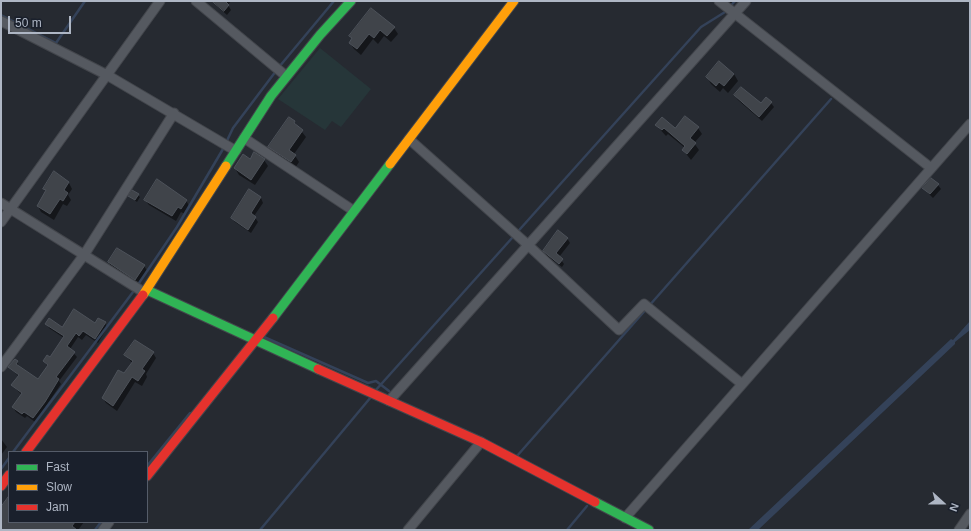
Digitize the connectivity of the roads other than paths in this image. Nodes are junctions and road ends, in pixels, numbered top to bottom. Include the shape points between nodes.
1 (160, 1) edge
2 (196, 1) edge
3 (351, 1) edge
4 (514, 1) edge
5 (746, 1) edge
6 (727, 8) edge
7 (1, 21) edge
8 (280, 71) junction
9 (107, 75) junction
10 (174, 113) junction
11 (970, 124) edge
12 (244, 138) junction
13 (409, 139) junction
14 (229, 146) junction
15 (931, 168) junction
16 (1, 203) edge
17 (10, 209) junction
18 (354, 211) junction
19 (1, 222) edge
20 (528, 245) junction
21 (84, 255) junction
22 (141, 289) junction
23 (255, 341) junction
24 (1, 367) edge
25 (742, 384) junction
26 (389, 401) junction
27 (481, 442) junction
28 (27, 451) edge
29 (148, 475) edge
30 (8, 476) edge
31 (1, 486) edge
32 (970, 514) edge
33 (625, 518) junction
34 (408, 530) edge
35 (649, 530) edge
36 (959, 530) edge

1 - 9 street
2 - 8 street
3 - 8 street
4 - 13 street
5 - 6 street
6 - 15 street
6 - 20 street
7 - 9 street
8 - 12 street
9 - 10 street
9 - 17 street
10 - 14 street
10 - 21 street
11 - 15 street
12 - 14 street
12 - 18 street
13 - 18 street
13 - 20 street
14 - 22 street
15 - 25 street
16 - 17 street
17 - 19 street
17 - 21 street
18 - 23 street
20 - 25 street via 619,330 644,304
20 - 26 street
21 - 22 street
21 - 24 street
22 - 23 street
22 - 28 street
23 - 26 street
23 - 29 street
25 - 33 street
26 - 27 street
27 - 33 street
27 - 34 street
30 - 31 street
32 - 36 street
33 - 35 street

